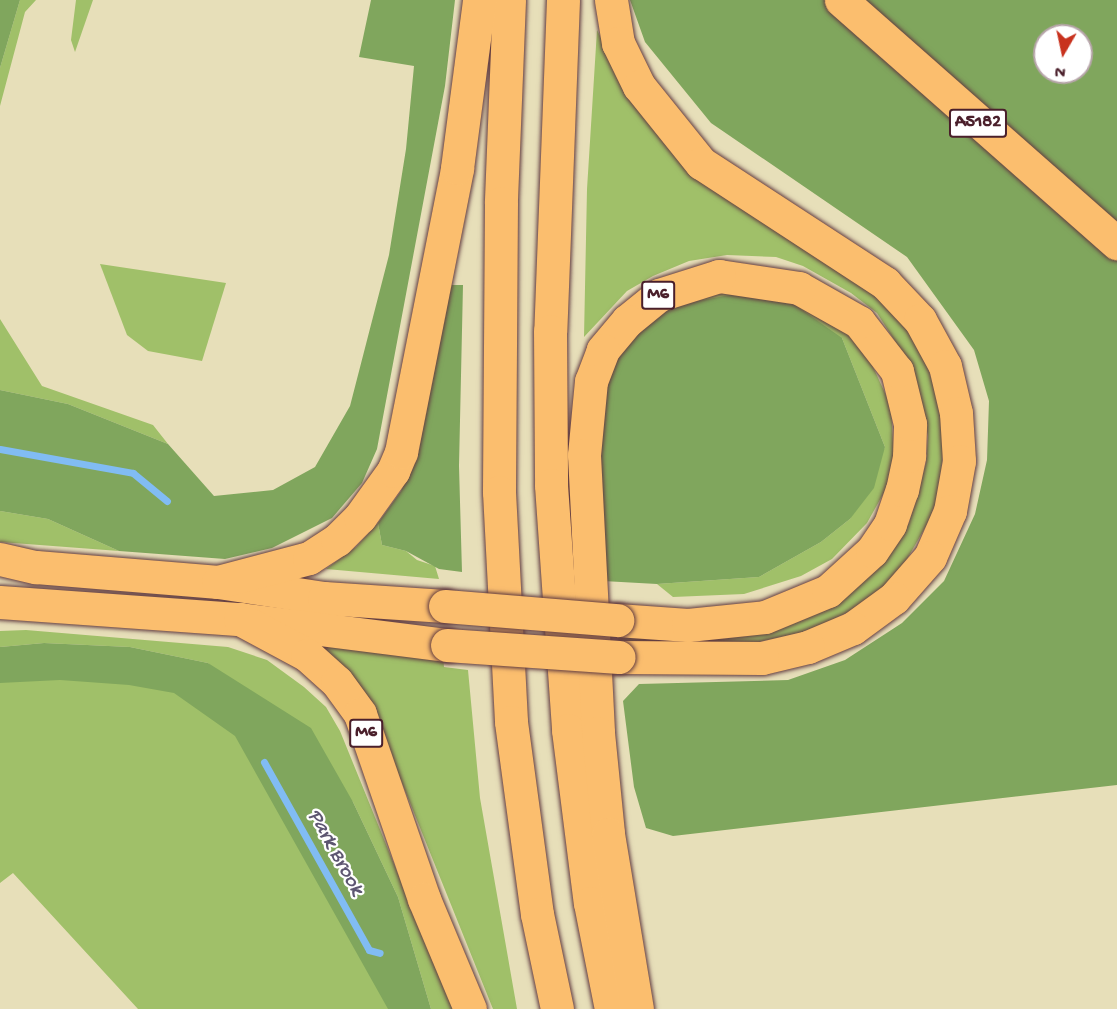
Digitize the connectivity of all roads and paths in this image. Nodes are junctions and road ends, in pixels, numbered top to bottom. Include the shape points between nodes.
1 (479, 0) edge
2 (509, 0) edge
3 (562, 0) edge
4 (611, 0) edge
5 (841, 0) edge
6 (1117, 243) edge
7 (0, 559) edge
8 (218, 582) junction
9 (0, 602) edge
10 (240, 619) junction
11 (470, 1009) edge
12 (557, 1009) edge
13 (611, 1009) edge
14 (637, 1009) edge

1 - 8 highway, M6 via 458,168 401,452 393,471 360,517 337,540 309,558
2 - 12 highway via 501,203 499,492 511,722 537,914
3 - 13 highway via 550,331 551,485 568,730 590,903
4 - 10 highway, M6, bridge via 618,43 639,86 701,163 885,283 920,320 945,366 956,413 960,461 950,512 930,557 894,598 853,628 808,647 762,658 619,657 447,645
5 - 6 highway, A5182
7 - 8 highway, M6 via 36,567
8 - 14 highway, M6, bridge via 324,598 445,606 617,620 688,624 765,617 828,591 872,551 890,524 902,490 910,424 897,371 859,322 799,288 719,276 687,284 651,301 603,350 591,381 584,455 598,734 608,834
9 - 10 highway, M6
10 - 11 highway, M6 via 307,655 337,681 360,714 424,899

